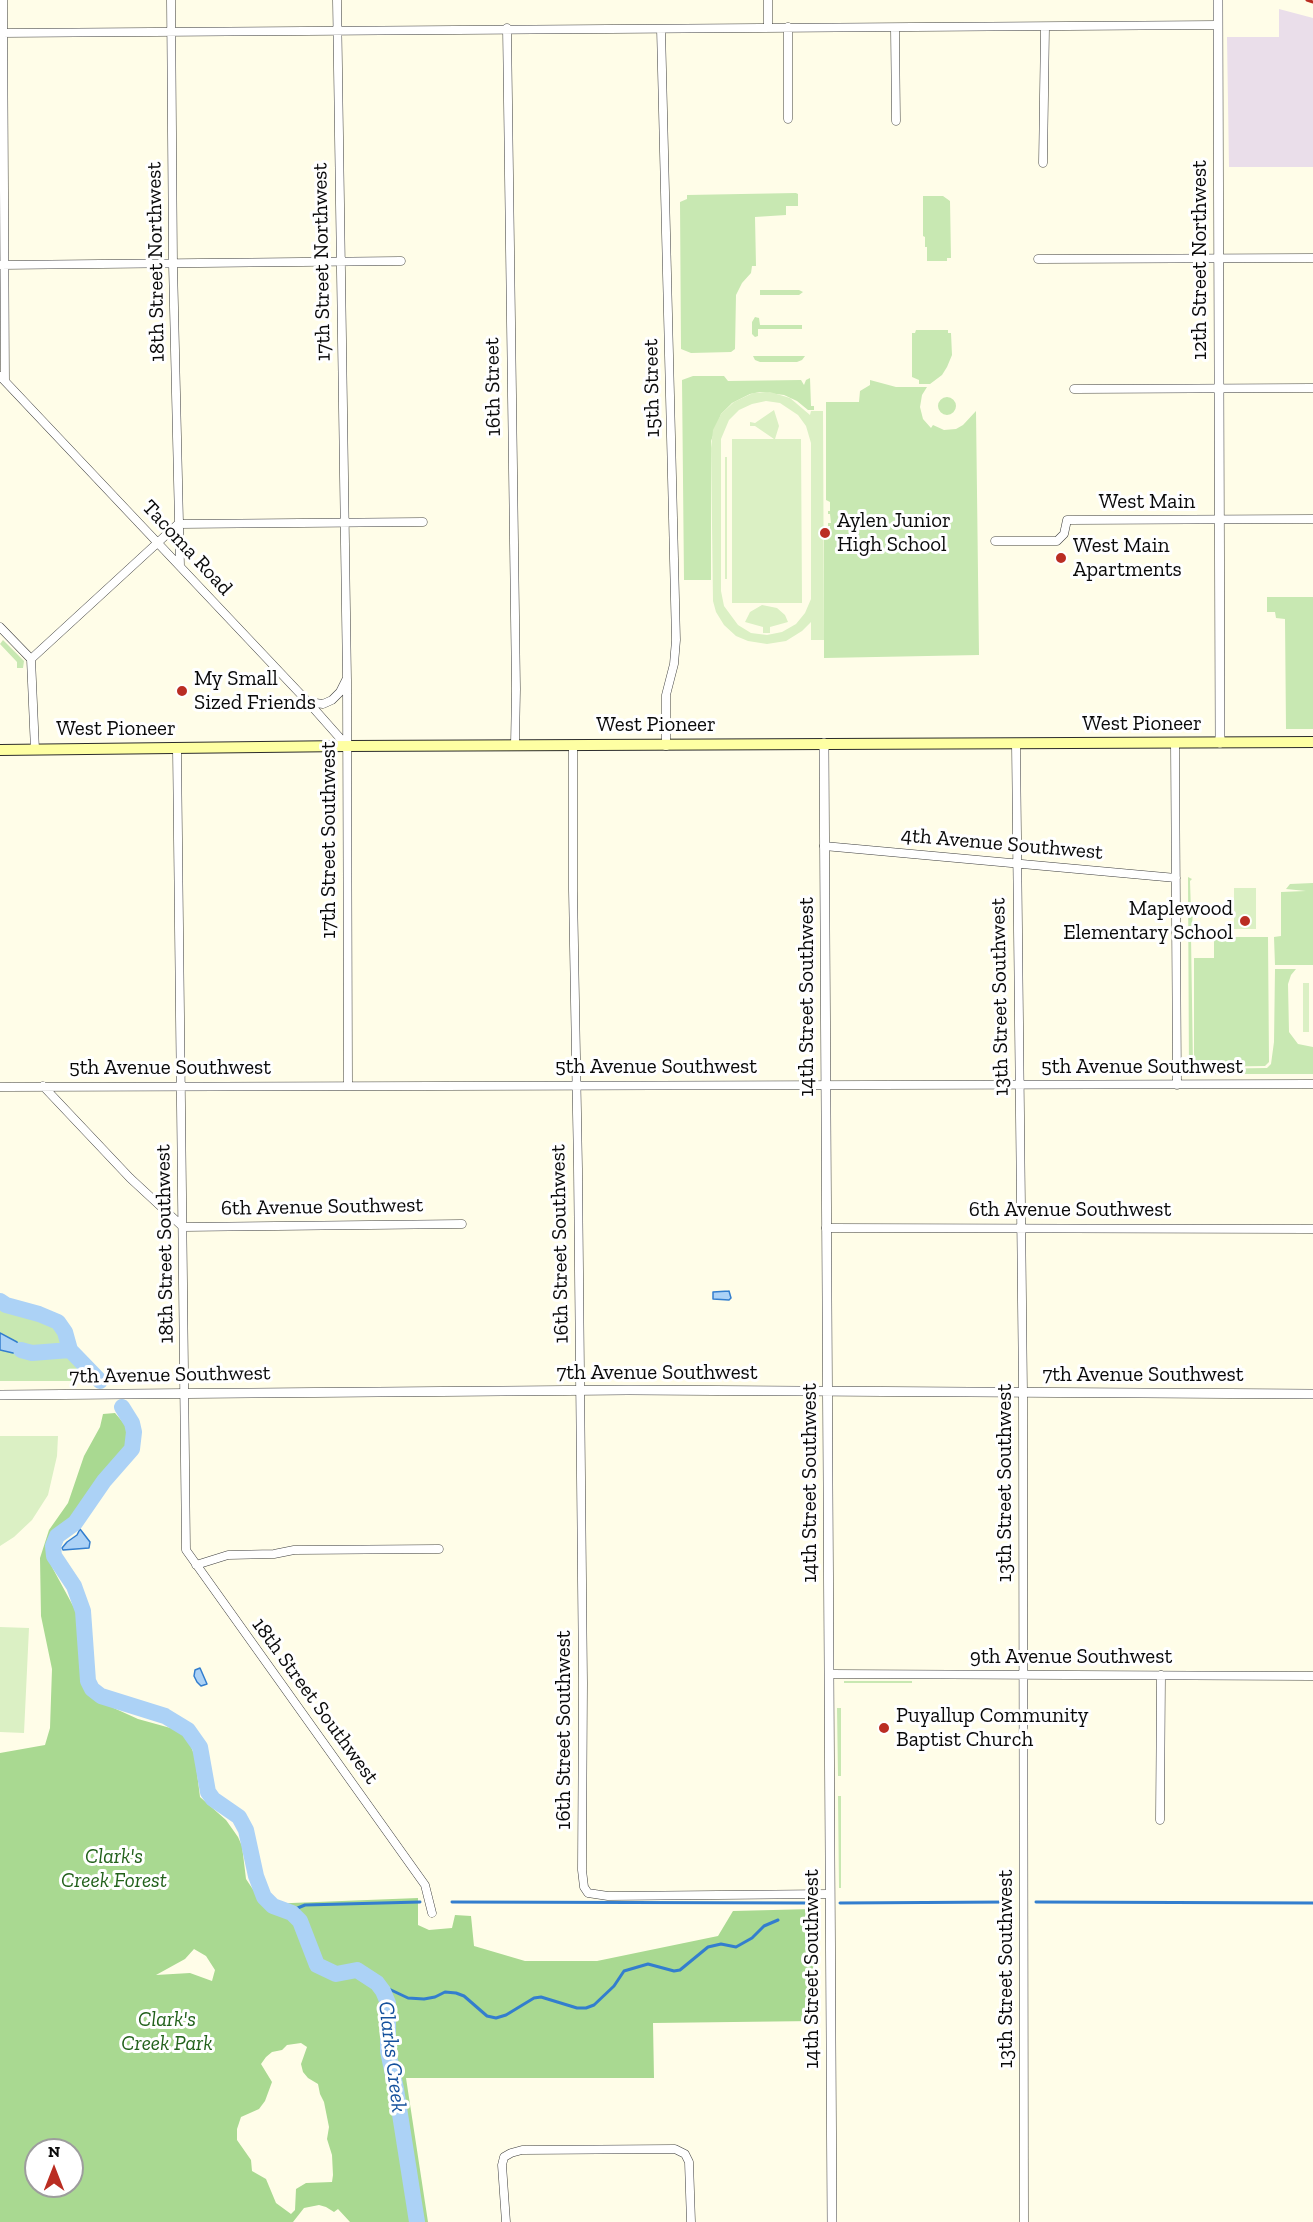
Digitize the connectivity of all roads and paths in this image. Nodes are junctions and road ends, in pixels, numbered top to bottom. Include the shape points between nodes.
1 (3, 0) edge
2 (171, 0) edge
3 (337, 0) edge
4 (768, 0) edge
5 (1218, 0) edge
6 (1218, 25) junction
7 (768, 27) junction
8 (788, 27) junction
9 (507, 28) junction
10 (661, 28) junction
11 (895, 28) junction
12 (1045, 28) junction
13 (338, 30) junction
14 (171, 31) junction
15 (2, 33) edge
16 (788, 119) dead end
17 (896, 122) dead end
18 (1043, 163) dead end
19 (1217, 258) junction
20 (1313, 258) edge
21 (1038, 259) dead end
22 (401, 261) dead end
23 (340, 262) junction
24 (173, 264) junction
25 (2, 265) edge
26 (3, 379) edge
27 (1313, 388) edge
28 (1074, 389) dead end
29 (1218, 390) junction
30 (1313, 519) edge
31 (1219, 520) junction
32 (423, 522) dead end
33 (344, 523) junction
34 (178, 524) junction
35 (995, 541) dead end
36 (157, 543) junction
37 (180, 566) junction
38 (0, 627) edge
39 (31, 659) junction
40 (347, 679) junction
41 (308, 702) junction
42 (1313, 742) edge
43 (824, 743) junction
44 (1175, 743) junction
45 (1220, 743) junction
46 (1016, 744) junction
47 (515, 745) junction
48 (573, 745) junction
49 (347, 746) junction
50 (666, 746) junction
51 (177, 748) junction
52 (0, 750) edge
53 (35, 750) junction
54 (824, 846) junction
55 (1017, 864) junction
56 (1176, 878) junction
57 (1313, 1084) edge
58 (576, 1085) junction
59 (826, 1085) junction
60 (1020, 1085) junction
61 (1177, 1085) junction
62 (43, 1086) junction
63 (181, 1086) junction
64 (348, 1086) junction
65 (0, 1087) edge
66 (462, 1224) dead end
67 (183, 1227) junction
68 (826, 1228) junction
69 (1020, 1228) junction
70 (1313, 1230) edge
71 (580, 1391) junction
72 (185, 1392) junction
73 (827, 1392) junction
74 (1023, 1393) junction
75 (1313, 1394) edge
76 (0, 1395) edge
77 (439, 1549) dead end
78 (196, 1565) junction
79 (829, 1674) junction
80 (1025, 1675) junction
81 (1161, 1675) junction
82 (1313, 1676) edge
83 (1160, 1820) dead end
84 (829, 1894) junction
85 (432, 1913) dead end
86 (506, 2222) edge
87 (691, 2222) edge
88 (832, 2222) edge
89 (1024, 2222) edge

1 - 15 street
2 - 14 street, 18th Street Northwest
3 - 13 street, 17th Street Northwest
4 - 7 street
5 - 6 street, 12th Street Northwest
6 - 12 street
6 - 19 street, 12th Street Northwest
7 - 8 street
7 - 10 street
8 - 11 street
8 - 16 street
9 - 10 street
9 - 13 street
9 - 47 street, 16th Street
10 - 50 street, 15th Street via 676,640 665,699
11 - 12 street
11 - 17 street
12 - 18 street
13 - 14 street
13 - 23 street, 17th Street Northwest
14 - 15 street
14 - 24 street, 18th Street Northwest
15 - 25 street
19 - 20 street
19 - 21 street
19 - 29 street, 12th Street Northwest
22 - 23 street
23 - 24 street
23 - 33 street, 17th Street Northwest
24 - 25 street
24 - 34 street, 18th Street Northwest
25 - 26 street
26 - 36 street, Tacoma Road
27 - 29 street
28 - 29 street
29 - 31 street, 12th Street Northwest
30 - 31 street, West Main
31 - 35 street, West Main via 1067,520 1064,534 1057,541
31 - 45 street, 12th Street Northwest
32 - 33 street
33 - 34 street
33 - 40 street, 17th Street Southwest
34 - 36 street
34 - 37 street, 18th Street Northwest
36 - 37 street, Tacoma Road
36 - 39 street
37 - 41 street, Tacoma Road
38 - 39 street
39 - 53 street
40 - 41 street via 332,700 322,704
40 - 49 street, 17th Street Southwest
41 - 49 street, Tacoma Road
42 - 45 main road, West Pioneer
43 - 46 main road, West Pioneer
43 - 50 main road, West Pioneer
43 - 54 street, 14th Street Southwest
44 - 45 main road, West Pioneer
44 - 46 main road, West Pioneer
44 - 56 street
46 - 55 street, 13th Street Southwest
47 - 48 main road, West Pioneer
47 - 49 main road, West Pioneer
48 - 50 main road, West Pioneer
48 - 58 street, 16th Street Southwest
49 - 51 main road, West Pioneer
49 - 64 street, 17th Street Southwest
51 - 53 main road, West Pioneer
51 - 63 street, 18th Street Southwest
52 - 53 main road, West Pioneer
54 - 55 street, 4th Avenue Southwest
54 - 59 street, 14th Street Southwest
55 - 56 street, 4th Avenue Southwest
55 - 60 street, 13th Street Southwest
56 - 61 street
57 - 61 street, 5th Avenue Southwest
58 - 59 street, 5th Avenue Southwest
58 - 64 street, 5th Avenue Southwest
58 - 71 street, 16th Street Southwest
59 - 60 street, 5th Avenue Southwest
59 - 68 street, 14th Street Southwest
60 - 61 street, 5th Avenue Southwest
60 - 69 street, 13th Street Southwest
62 - 63 street, 5th Avenue Southwest
62 - 65 street, 5th Avenue Southwest
62 - 67 street via 130,1178
63 - 64 street, 5th Avenue Southwest
63 - 67 street, 18th Street Southwest
66 - 67 street, 6th Avenue Southwest
67 - 72 street, 18th Street Southwest
68 - 69 street, 6th Avenue Southwest
68 - 73 street, 14th Street Southwest
69 - 70 street, 6th Avenue Southwest
69 - 74 street, 13th Street Southwest
71 - 72 street, 7th Avenue Southwest
71 - 73 street, 7th Avenue Southwest
71 - 84 street, 16th Street Southwest via 584,1887 588,1893 608,1896
72 - 76 street, 7th Avenue Southwest
72 - 78 street, 18th Street Southwest via 186,1550
73 - 74 street, 7th Avenue Southwest
73 - 79 street, 14th Street Southwest
74 - 75 street, 7th Avenue Southwest
74 - 80 street, 13th Street Southwest
77 - 78 street via 294,1550 228,1555
78 - 85 street, 18th Street Southwest via 425,1885
79 - 80 street, 9th Avenue Southwest
79 - 84 street, 14th Street Southwest
80 - 81 street, 9th Avenue Southwest
80 - 89 street, 13th Street Southwest
81 - 82 street, 9th Avenue Southwest
81 - 83 street
84 - 88 street, 14th Street Southwest
86 - 87 street via 502,2174 504,2157 511,2152 675,2149 683,2152 690,2168

